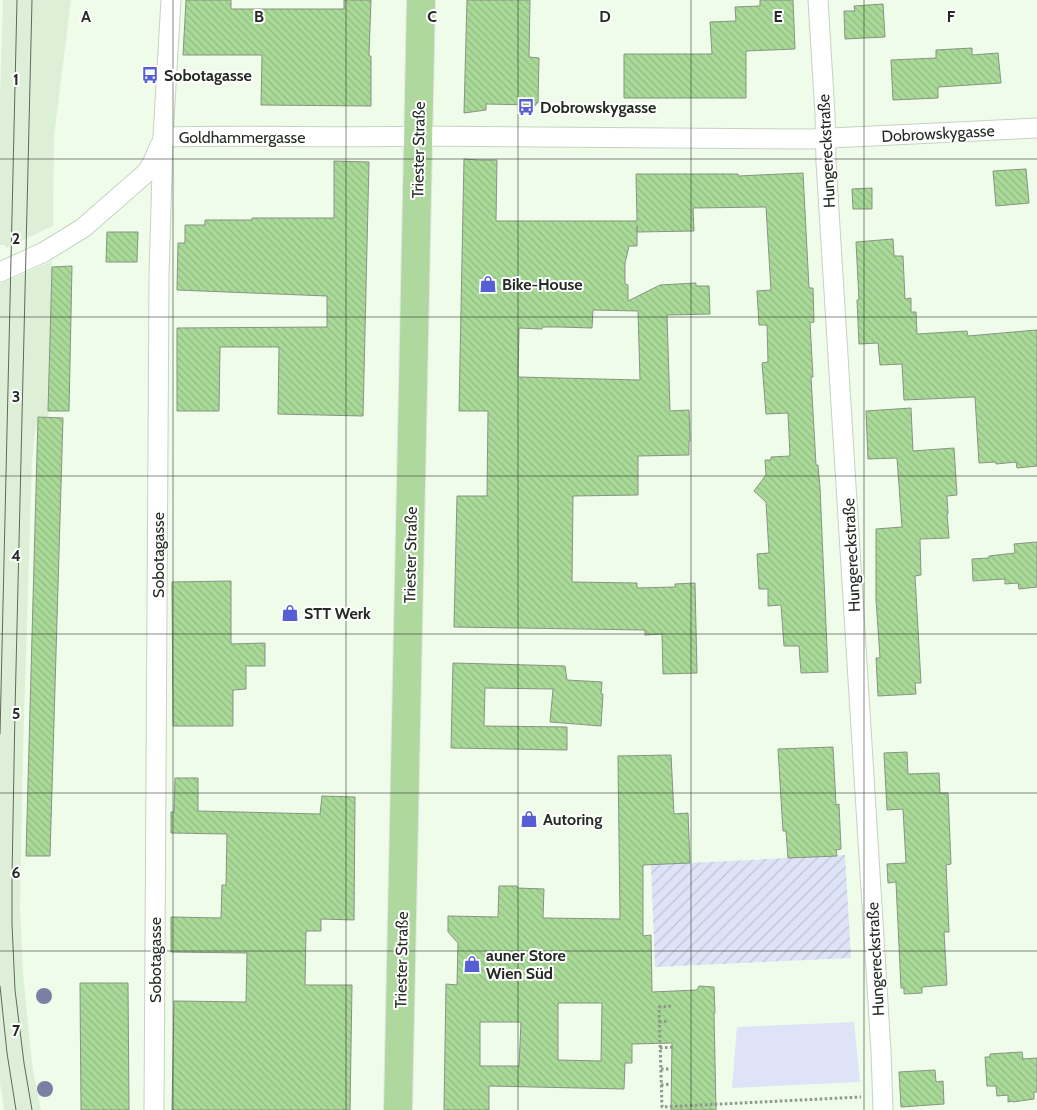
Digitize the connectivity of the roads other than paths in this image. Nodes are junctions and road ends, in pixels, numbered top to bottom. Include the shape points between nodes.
1 (171, 0) edge
2 (422, 0) edge
3 (818, 0) edge
4 (1037, 128) edge
5 (419, 136) junction
6 (163, 137) junction
7 (826, 138) junction
8 (0, 272) edge
9 (154, 1110) edge
10 (398, 1110) edge
11 (883, 1110) edge

1 - 6 street, Sobotagasse
2 - 5 main road, Triester Straße
3 - 7 street, Hungereckstraße
4 - 7 street, Dobrowskygasse
5 - 6 street, Goldhammergasse
5 - 7 street, Dobrowskygasse
5 - 10 main road, Triester Straße
6 - 8 street, Goldhammergasse via 146,173 97,216 44,252
6 - 9 street, Sobotagasse via 159,286
7 - 11 street, Hungereckstraße

